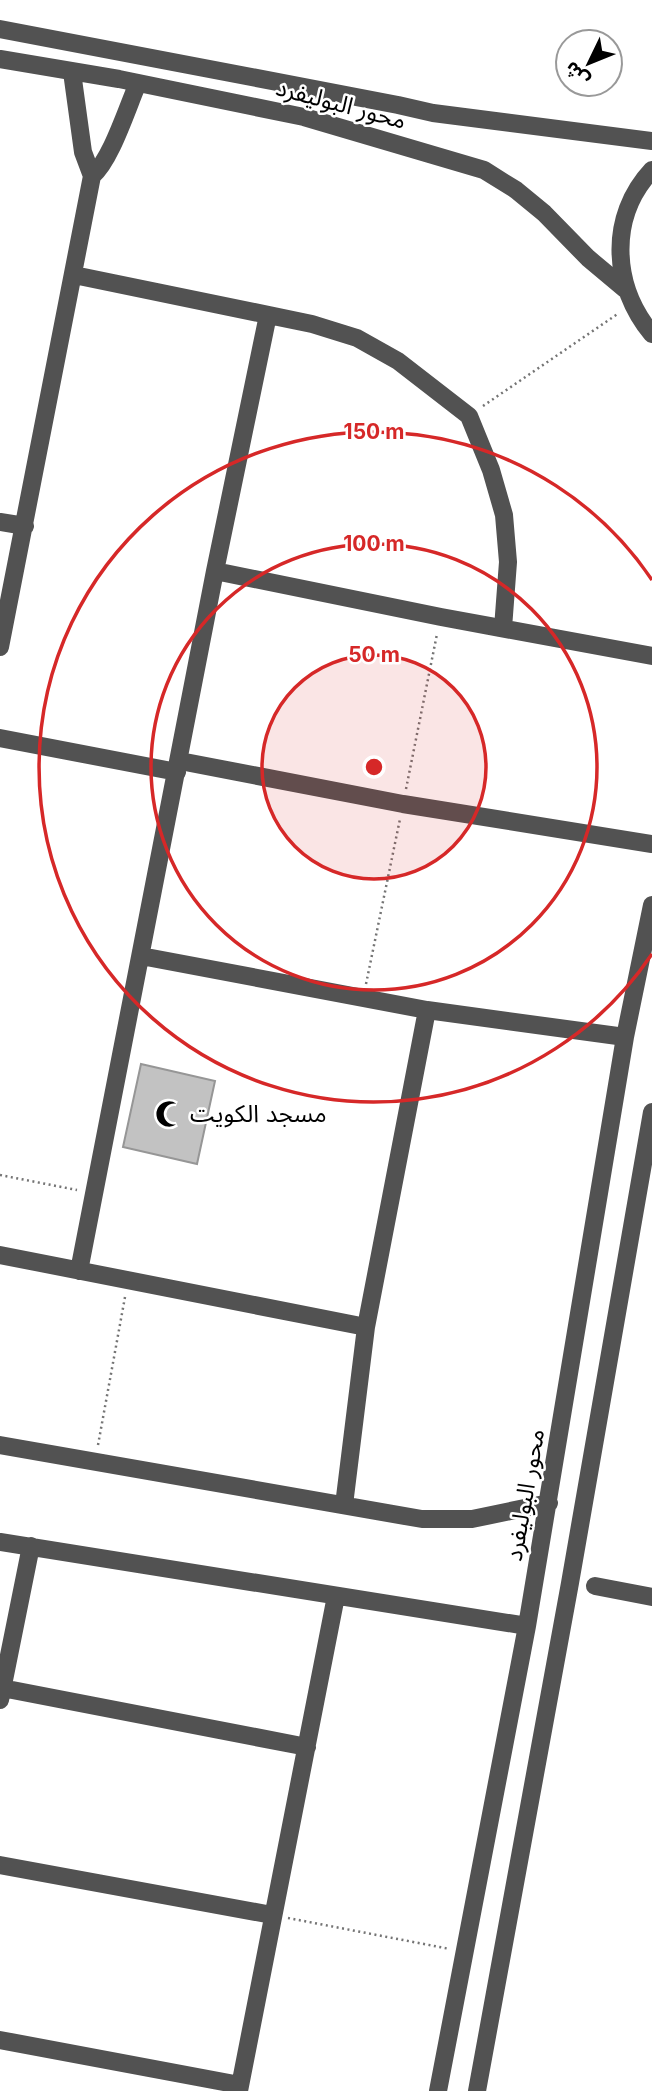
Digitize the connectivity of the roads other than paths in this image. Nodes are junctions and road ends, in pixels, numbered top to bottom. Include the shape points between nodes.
1 (0, 29) edge
2 (0, 59) edge
3 (72, 72) junction
4 (138, 83) junction
5 (652, 141) edge
6 (652, 170) edge
7 (92, 176) junction
8 (74, 275) junction
9 (629, 297) junction
10 (268, 315) junction
11 (652, 334) edge
12 (0, 522) edge
13 (25, 526) junction
14 (215, 571) junction
15 (503, 628) junction
16 (0, 647) edge
17 (652, 656) edge
18 (0, 738) edge
19 (178, 767) junction
20 (652, 844) edge
21 (652, 905) edge
22 (141, 956) junction
23 (427, 1010) junction
24 (625, 1037) junction
25 (652, 1112) edge
26 (0, 1255) edge
27 (79, 1270) junction
28 (366, 1327) junction
29 (0, 1445) edge
30 (549, 1503) junction
31 (344, 1505) junction
32 (0, 1542) edge
33 (31, 1546) junction
34 (596, 1587) dead end
35 (336, 1597) junction
36 (652, 1597) edge
37 (527, 1626) junction
38 (1, 1694) edge
39 (307, 1747) junction
40 (0, 1865) edge
41 (272, 1915) junction
42 (0, 2040) edge
43 (240, 2088) edge
44 (438, 2091) edge
45 (477, 2091) edge

1 - 5 street via 433,113
2 - 3 street, محور البوليفرد
3 - 4 street, محور البوليفرد
3 - 7 street via 83,152
4 - 7 street via 101,168
4 - 9 street, محور البوليفرد via 304,117 484,170 544,213
6 - 9 street via 636,191 623,222 620,256
7 - 8 street
8 - 10 street
8 - 13 street
9 - 11 street
10 - 14 street
10 - 15 street via 357,338 398,361 469,416 504,515 508,562
12 - 13 street
13 - 16 street
14 - 15 street
14 - 19 street
15 - 17 street
18 - 19 street
19 - 20 street
19 - 22 street
21 - 24 street, محور البوليفرد
22 - 23 street
22 - 27 street
23 - 24 street
23 - 28 street
24 - 30 street, محور البوليفرد
25 - 45 street
26 - 27 street
27 - 28 street
28 - 31 street
29 - 31 street
30 - 31 street via 447,1521
30 - 37 street, محور البوليفرد
32 - 33 street
33 - 35 street
33 - 38 street
34 - 36 street
35 - 37 street
35 - 39 street
37 - 44 street, محور البوليفرد
38 - 39 street
39 - 41 street
40 - 41 street
41 - 43 street
42 - 43 street

